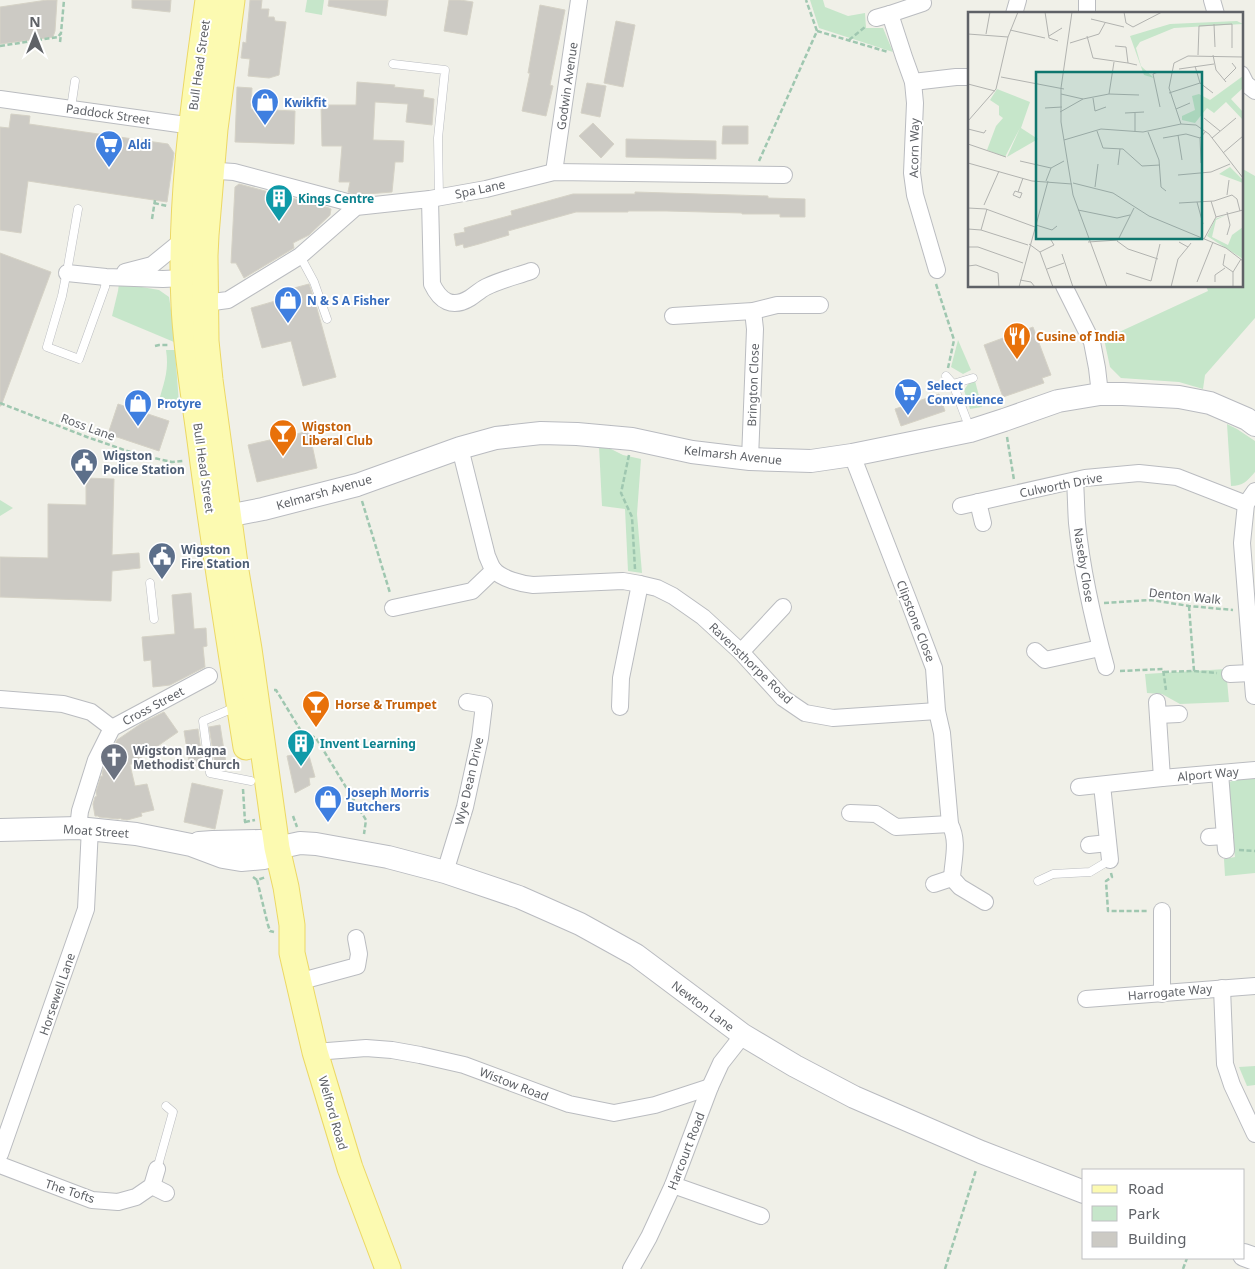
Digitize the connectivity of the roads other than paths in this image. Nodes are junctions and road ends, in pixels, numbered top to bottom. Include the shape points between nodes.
1 (208, 0) edge
2 (232, 0) edge
3 (579, 0) edge
4 (927, 1) edge
5 (394, 64) dead end
6 (968, 77) edge
7 (75, 81) dead end
8 (913, 82) junction
9 (0, 99) edge
10 (71, 108) junction
11 (191, 126) junction
12 (215, 129) junction
13 (200, 169) junction
14 (554, 172) junction
15 (784, 175) dead end
16 (435, 198) junction
17 (356, 207) junction
18 (78, 208) dead end
19 (184, 239) junction
20 (205, 256) junction
21 (300, 256) junction
22 (68, 269) junction
23 (937, 270) road end
24 (531, 272) dead end
25 (106, 277) junction
26 (184, 278) junction
27 (1065, 288) edge
28 (195, 304) junction
29 (820, 305) dead end
30 (753, 311) junction
31 (674, 316) dead end
32 (327, 320) dead end
33 (946, 376) road end
34 (974, 378) dead end
35 (953, 384) junction
36 (1100, 394) junction
37 (1255, 425) edge
38 (970, 431) junction
39 (460, 448) junction
40 (852, 456) junction
41 (750, 459) junction
42 (1075, 481) junction
43 (1251, 497) edge
44 (978, 502) junction
45 (961, 506) dead end
46 (219, 518) junction
47 (984, 523) dead end
48 (494, 570) junction
49 (150, 583) dead end
50 (640, 584) junction
51 (783, 607) dead end
52 (393, 608) road end
53 (154, 619) dead end
54 (1100, 648) junction
55 (1252, 649) edge
56 (742, 652) junction
57 (1040, 661) dead end
58 (1106, 667) road end
59 (1251, 673) junction
60 (1230, 674) road end
61 (209, 676) dead end
62 (1254, 696) edge
63 (0, 699) edge
64 (250, 700) junction
65 (467, 702) dead end
66 (620, 707) dead end
67 (937, 711) junction
68 (1179, 714) dead end
69 (112, 728) junction
70 (1255, 770) edge
71 (1220, 774) junction
72 (1162, 778) junction
73 (260, 785) junction
74 (1102, 785) junction
75 (1079, 787) dead end
76 (850, 813) dead end
77 (950, 824) junction
78 (84, 828) junction
79 (0, 830) edge
80 (1220, 841) dead end
81 (1108, 843) junction
82 (316, 844) joint
83 (1089, 846) dead end
84 (1110, 860) joint
85 (269, 865) junction
86 (444, 872) junction
87 (952, 878) junction
88 (1038, 881) dead end
89 (934, 884) dead end
90 (985, 902) dead end
91 (1162, 911) road end
92 (356, 938) dead end
93 (298, 982) junction
94 (1255, 986) edge
95 (1222, 988) junction
96 (1162, 994) junction
97 (1086, 999) dead end
98 (743, 1035) junction
99 (315, 1052) junction
100 (710, 1087) junction
101 (166, 1106) dead end
102 (1255, 1134) edge
103 (0, 1154) edge
104 (0, 1165) edge
105 (156, 1170) joint
106 (673, 1184) junction
107 (1082, 1191) edge
108 (761, 1216) dead end
109 (388, 1269) edge
110 (631, 1269) edge

1 - 11 main road, Bull Head Street
2 - 12 main road, Bull Head Street
3 - 14 street, Godwin Avenue
4 - 8 street, Acorn Way via 883,16
5 - 16 lane via 445,70
6 - 8 street
7 - 10 lane
8 - 23 street, Acorn Way via 916,103 912,173 915,195
9 - 10 street, Paddock Street
10 - 11 street, Paddock Street
11 - 12 street, Paddock Street
11 - 13 main road, Bull Head Street
12 - 13 main road, Bull Head Street
13 - 17 street via 234,172
13 - 19 main road, Bull Head Street
13 - 20 main road, Bull Head Street
14 - 15 street, Spa Lane
14 - 16 street, Spa Lane
16 - 17 street, Spa Lane
16 - 24 street via 432,284 444,301 462,302 487,286
17 - 21 street
18 - 22 lane
19 - 22 street via 152,265 126,272
19 - 26 main road, Bull Head Street
20 - 26 street via 194,272
20 - 28 main road, Bull Head Street
21 - 28 street via 228,300
21 - 32 lane via 314,282
22 - 25 street
22 - 25 lane via 46,347 79,359
25 - 26 street
26 - 28 main road, Bull Head Street
27 - 36 street via 1092,342
28 - 46 main road, Bull Head Street via 206,341
28 - 46 main road, Bull Head Street via 192,382 202,458
29 - 30 street via 777,305
30 - 31 street
30 - 41 street, Brington Close
33 - 35 lane
34 - 35 lane
35 - 38 lane
36 - 37 street, Kelmarsh Avenue via 1179,397 1210,403
36 - 38 street, Kelmarsh Avenue via 1058,401
38 - 40 street, Kelmarsh Avenue
39 - 41 street, Kelmarsh Avenue via 496,438 577,434 632,439 692,452
39 - 46 street, Kelmarsh Avenue via 357,485
39 - 48 street via 486,556
40 - 41 street, Kelmarsh Avenue via 811,461
40 - 67 street, Clipstone Close via 934,668
42 - 43 street, Culworth Drive via 1139,473 1177,477
42 - 44 street, Culworth Drive
42 - 54 street, Naseby Close via 1083,566
43 - 55 street via 1242,543
44 - 45 street, Culworth Drive
44 - 47 street
46 - 64 main road, Bull Head Street
48 - 50 street, Ravensthorpe Road via 518,583 533,586 608,581
48 - 52 street via 472,591
49 - 53 lane
50 - 56 street, Ravensthorpe Road via 673,596 703,617
50 - 66 street via 621,678
51 - 56 street
54 - 57 street
54 - 58 street, Naseby Close
55 - 59 street
56 - 67 street, Ravensthorpe Road via 783,698 805,713 833,718
59 - 60 street
59 - 62 street
61 - 69 street, Cross Street
63 - 69 street via 63,704 91,712
64 - 73 main road, Bull Head Street
64 - 73 lane via 203,721 210,774
65 - 86 street, Wye Dean Drive via 484,705 480,738 465,807
67 - 77 street, Clipstone Close
68 - 72 street, Alport Way via 1158,709
69 - 78 street, Cross Street via 96,760 80,811
70 - 71 street, Alport Way
71 - 72 street, Alport Way
71 - 80 street
72 - 74 street, Alport Way
73 - 85 main road
73 - 85 main road, Bull Head Street via 255,815
74 - 75 street, Alport Way
74 - 81 street
76 - 77 street via 876,814 896,827
77 - 87 street, Clipstone Close via 956,843
78 - 79 street, Moat Street
78 - 85 street, Moat Street via 191,844 223,857
78 - 103 street, Horsewell Lane via 86,909
81 - 83 street
81 - 84 street
82 - 85 street, Moat Street via 300,843
82 - 86 street, Newton Lane via 388,857
84 - 88 lane via 1090,872 1053,874
85 - 93 main road, Welford Road via 292,925 286,943
86 - 98 street, Newton Lane via 519,897 580,924 636,955
87 - 89 street
87 - 90 street via 960,887
91 - 96 street
92 - 93 street via 357,966
93 - 99 main road, Welford Road
94 - 95 street, Harrogate Way
95 - 96 street, Harrogate Way
95 - 102 street via 1225,1064
96 - 97 street, Harrogate Way
98 - 100 street, Harcourt Road via 721,1063
98 - 107 street, Newton Lane via 854,1097
99 - 100 street, Wistow Road via 366,1048 420,1055 464,1064 569,1104 614,1113 655,1105
99 - 109 main road, Welford Road via 350,1168
100 - 106 street, Harcourt Road
101 - 105 lane via 173,1112
104 - 105 street, The Tofts via 92,1200 118,1202 159,1190
106 - 108 street
106 - 110 street, Harcourt Road

